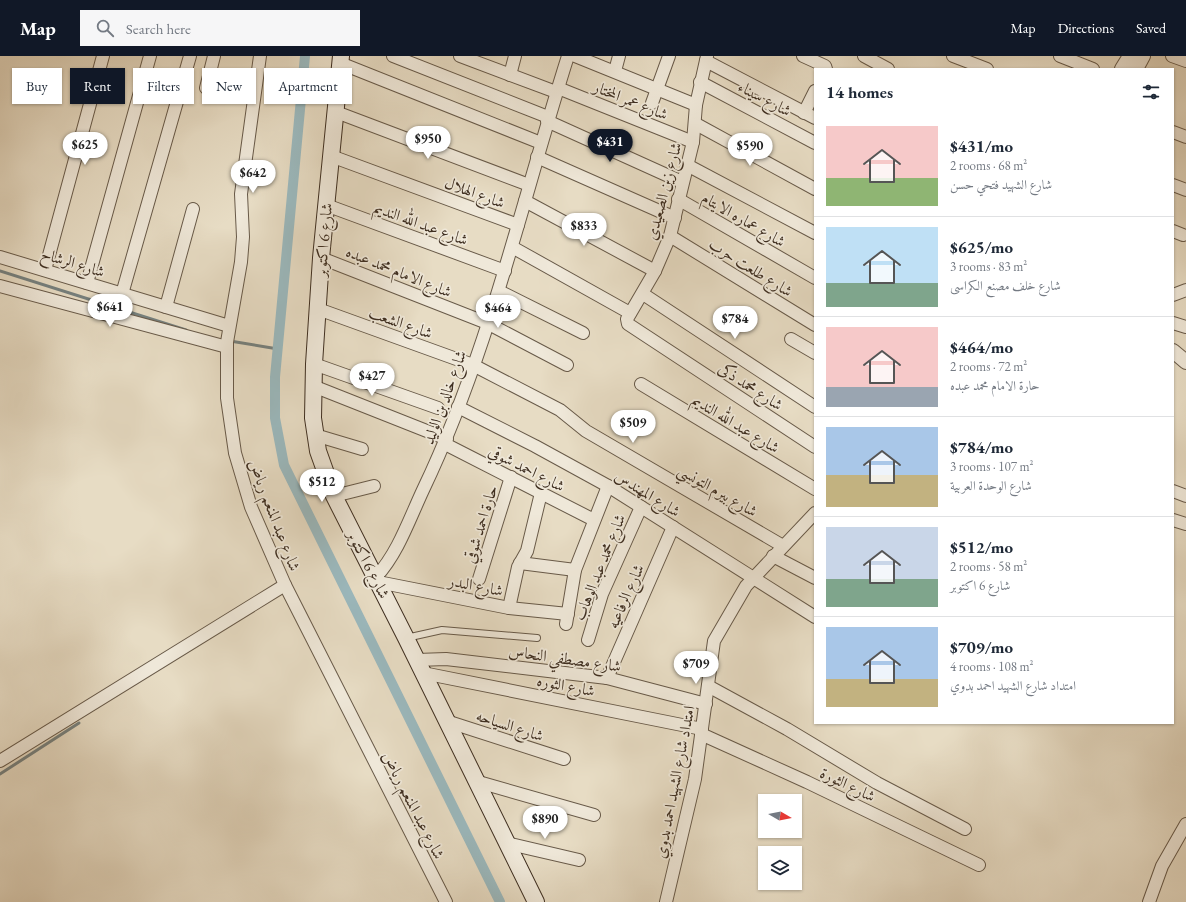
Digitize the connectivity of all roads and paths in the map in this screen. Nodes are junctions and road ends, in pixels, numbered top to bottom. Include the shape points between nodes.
1 (103, 56) edge
2 (150, 56) edge
3 (190, 56) edge
4 (214, 56) edge
5 (260, 56) edge
6 (393, 56) edge
7 (515, 56) edge
8 (568, 56) edge
9 (575, 56) edge
10 (619, 56) edge
11 (669, 56) edge
12 (803, 56) edge
13 (953, 56) edge
14 (1060, 56) edge
15 (1130, 56) edge
16 (1143, 56) edge
17 (1172, 56) edge
18 (466, 57) edge
19 (707, 58) edge
20 (340, 60) edge
21 (867, 61) edge
22 (1186, 61) edge
23 (211, 68) edge
24 (826, 68) edge
25 (885, 68) edge
26 (984, 68) edge
27 (1090, 68) edge
28 (1123, 68) edge
29 (1137, 68) edge
30 (615, 71) junction
31 (510, 75) junction
32 (700, 82) junction
33 (657, 89) junction
34 (557, 90) junction
35 (814, 96) edge
36 (652, 103) dead end
37 (696, 105) junction
38 (336, 112) junction
39 (810, 115) edge
40 (548, 120) junction
41 (696, 124) junction
42 (1174, 132) edge
43 (1186, 138) edge
44 (693, 142) junction
45 (814, 142) edge
46 (541, 143) junction
47 (331, 156) junction
48 (537, 157) junction
49 (687, 165) junction
50 (682, 182) junction
51 (529, 185) junction
52 (1174, 185) edge
53 (814, 188) edge
54 (1186, 190) edge
55 (678, 199) junction
56 (524, 201) junction
57 (326, 205) junction
58 (193, 209) dead end
59 (676, 218) junction
60 (518, 225) junction
61 (814, 231) edge
62 (670, 236) junction
63 (512, 247) junction
64 (0, 257) edge
65 (321, 258) junction
66 (45, 270) junction
67 (505, 271) junction
68 (655, 271) junction
69 (814, 277) edge
70 (86, 283) junction
71 (0, 286) edge
72 (499, 291) junction
73 (122, 294) junction
74 (643, 294) junction
75 (166, 307) junction
76 (318, 309) junction
77 (630, 319) junction
78 (1174, 322) edge
79 (488, 324) junction
80 (814, 325) edge
81 (229, 327) junction
82 (1186, 327) edge
83 (583, 333) dead end
84 (790, 339) dead end
85 (227, 344) junction
86 (814, 352) edge
87 (1174, 352) edge
88 (1186, 362) edge
89 (314, 364) junction
90 (473, 365) junction
91 (567, 365) dead end
92 (640, 384) dead end
93 (313, 386) junction
94 (814, 406) edge
95 (458, 407) junction
96 (438, 408) dead end
97 (315, 435) junction
98 (446, 442) junction
99 (814, 446) edge
100 (362, 449) dead end
101 (511, 477) junction
102 (374, 486) dead end
103 (608, 486) junction
104 (814, 488) edge
105 (1174, 491) edge
106 (541, 493) junction
107 (334, 496) junction
108 (1186, 496) edge
109 (641, 507) junction
110 (814, 514) edge
111 (594, 520) junction
112 (1174, 520) edge
113 (1186, 524) edge
114 (673, 527) junction
115 (783, 546) junction
116 (773, 556) junction
117 (520, 563) junction
118 (575, 570) junction
119 (814, 577) edge
120 (479, 579) dead end
121 (752, 579) junction
122 (377, 580) junction
123 (285, 585) junction
124 (509, 608) junction
125 (814, 616) edge
126 (406, 638) junction
127 (537, 638) dead end
128 (588, 640) dead end
129 (420, 666) junction
130 (607, 678) junction
131 (708, 686) junction
132 (706, 704) junction
133 (446, 721) junction
134 (702, 731) junction
135 (564, 759) dead end
136 (0, 762) edge
137 (475, 782) junction
138 (594, 815) dead end
139 (1186, 824) edge
140 (965, 829) dead end
141 (506, 843) junction
142 (579, 860) dead end
143 (980, 865) dead end
144 (446, 902) edge
145 (536, 902) edge
146 (666, 902) edge
147 (1149, 902) edge

1 - 66 street
2 - 70 street
3 - 73 street
4 - 23 street
5 - 81 street, شارع عبد المنعم رياض via 243,179 241,262
6 - 40 street
7 - 31 street
8 - 34 street, شارع خالد بن الوليد
9 - 30 street
10 - 30 street
11 - 33 street
12 - 24 street
13 - 26 street
14 - 27 street
15 - 28 street
16 - 29 street
17 - 22 street
18 - 31 street, شارع عمر المختار
19 - 32 street, شارع زين الصعيدي
19 - 39 street
20 - 38 main road, شارع 6 اكتوبر
20 - 46 street
21 - 25 street
30 - 33 street
31 - 34 street, شارع عمر المختار
32 - 37 street, شارع زين الصعيدي
32 - 45 street, شارع سيناء
33 - 36 street
33 - 37 street
34 - 40 street, شارع خالد بن الوليد
34 - 44 street, شارع عمر المختار
35 - 39 street
37 - 41 street, شارع زين الصعيدي
38 - 47 main road, شارع 6 اكتوبر
38 - 51 street
40 - 46 street, شارع خالد بن الوليد
40 - 50 street
41 - 44 street, شارع زين الصعيدي
41 - 53 street
42 - 43 street
44 - 49 street, شارع زين الصعيدي
46 - 48 street, شارع خالد بن الوليد
47 - 57 main road, شارع 6 اكتوبر
47 - 60 street, شارع الهلال
48 - 51 street, شارع خالد بن الوليد
48 - 59 street
49 - 50 street, شارع زين الصعيدي
49 - 61 street
50 - 55 street, شارع زين الصعيدي
51 - 56 street, شارع خالد بن الوليد
52 - 54 street
55 - 59 street, شارع زين الصعيدي
55 - 69 street, شارع عماره الايتام
56 - 60 street, شارع خالد بن الوليد
56 - 68 street
57 - 65 main road, شارع 6 اكتوبر
57 - 67 street, شارع عبد الله النديم
58 - 75 street
59 - 62 street, شارع زين الصعيدي
60 - 63 street, شارع خالد بن الوليد
62 - 68 street, شارع زين الصعيدي
62 - 80 street, شارع طلعت حرب
63 - 67 street, شارع خالد بن الوليد
63 - 77 street, شارع محمد ذكى
64 - 66 street, شارع الرشاح
65 - 76 main road, شارع 6 اكتوبر
65 - 79 street, شارع الامام محمد عبده
66 - 70 street, شارع الرشاح
67 - 72 street, شارع خالد بن الوليد
68 - 74 street, شارع زين الصعيدي
70 - 73 street, شارع الرشاح
71 - 85 street
72 - 79 street, شارع خالد بن الوليد
72 - 83 street
73 - 75 street, شارع الرشاح
74 - 77 street, شارع زين الصعيدي
74 - 94 street
75 - 81 street, شارع الرشاح
76 - 89 main road, شارع 6 اكتوبر
76 - 90 street, شارع الشعب
77 - 99 street, شارع محمد ذكى
78 - 82 street
79 - 90 street, شارع خالد بن الوليد
79 - 91 street, شارع الامام محمد عبده
81 - 85 street, شارع عبد المنعم رياض
84 - 86 street
85 - 123 street, شارع عبد المنعم رياض via 228,404 235,453 251,507
87 - 88 street
89 - 93 main road, شارع 6 اكتوبر
89 - 96 street
90 - 95 street, شارع خالد بن الوليد
90 - 115 street, شارع بيرم التونسي via 570,415 586,431
92 - 104 street, شارع عبد الله النديم
93 - 97 main road, شارع 6 اكتوبر
93 - 98 street, شارع احمد شوقي
95 - 98 street, شارع خالد بن الوليد
95 - 103 street, شارع المهندس
97 - 100 street
97 - 107 main road, شارع 6 اكتوبر via 322,467
98 - 101 street, شارع احمد شوقي
98 - 122 street, شارع خالد بن الوليد via 392,557
101 - 106 street, شارع احمد شوقي
101 - 120 street, حارة احمد شوقي
102 - 107 street
103 - 109 street, شارع المهندس
103 - 111 street
105 - 108 street
106 - 111 street, شارع احمد شوقي
106 - 117 street via 527,551
107 - 122 main road, شارع 6 اكتوبر
109 - 114 street, شارع المهندس
109 - 128 street, شارع محمد عبد الوهاب via 602,594
110 - 115 street, امتداد شارع الشهيد احمد بدوي
111 - 118 street
112 - 113 street
114 - 121 street, شارع المهندس
114 - 130 street, شارع الرفاعيه
115 - 116 street, امتداد شارع الشهيد احمد بدوي
116 - 119 street
116 - 121 street, امتداد شارع الشهيد احمد بدوي
117 - 118 street
117 - 124 street
118 - 124 street, شارع البدر via 567,619
121 - 125 street, شارع المهندس
121 - 131 street, امتداد شارع الشهيد احمد بدوي via 716,636
122 - 124 street, شارع البدر
122 - 126 main road, شارع 6 اكتوبر
123 - 136 street
123 - 144 street, شارع عبد المنعم رياض
126 - 127 lane via 442,630
126 - 129 main road, شارع 6 اكتوبر
129 - 130 street, شارع مصطفي النحاس via 446,659
129 - 133 main road, شارع 6 اكتوبر
129 - 134 street, شارع الثوره
130 - 132 street, شارع مصطفي النحاس
131 - 132 street, امتداد شارع الشهيد احمد بدوي
131 - 140 street via 787,729 877,783
132 - 134 street, امتداد شارع الشهيد احمد بدوي
133 - 135 street, شارع السياحه
133 - 137 main road, شارع 6 اكتوبر
134 - 143 street, شارع الثورة
134 - 146 street, امتداد شارع الشهيد احمد بدوي via 694,779
137 - 138 street
137 - 141 main road, شارع 6 اكتوبر
139 - 147 street via 1162,866
141 - 142 street
141 - 145 main road, شارع 6 اكتوبر

